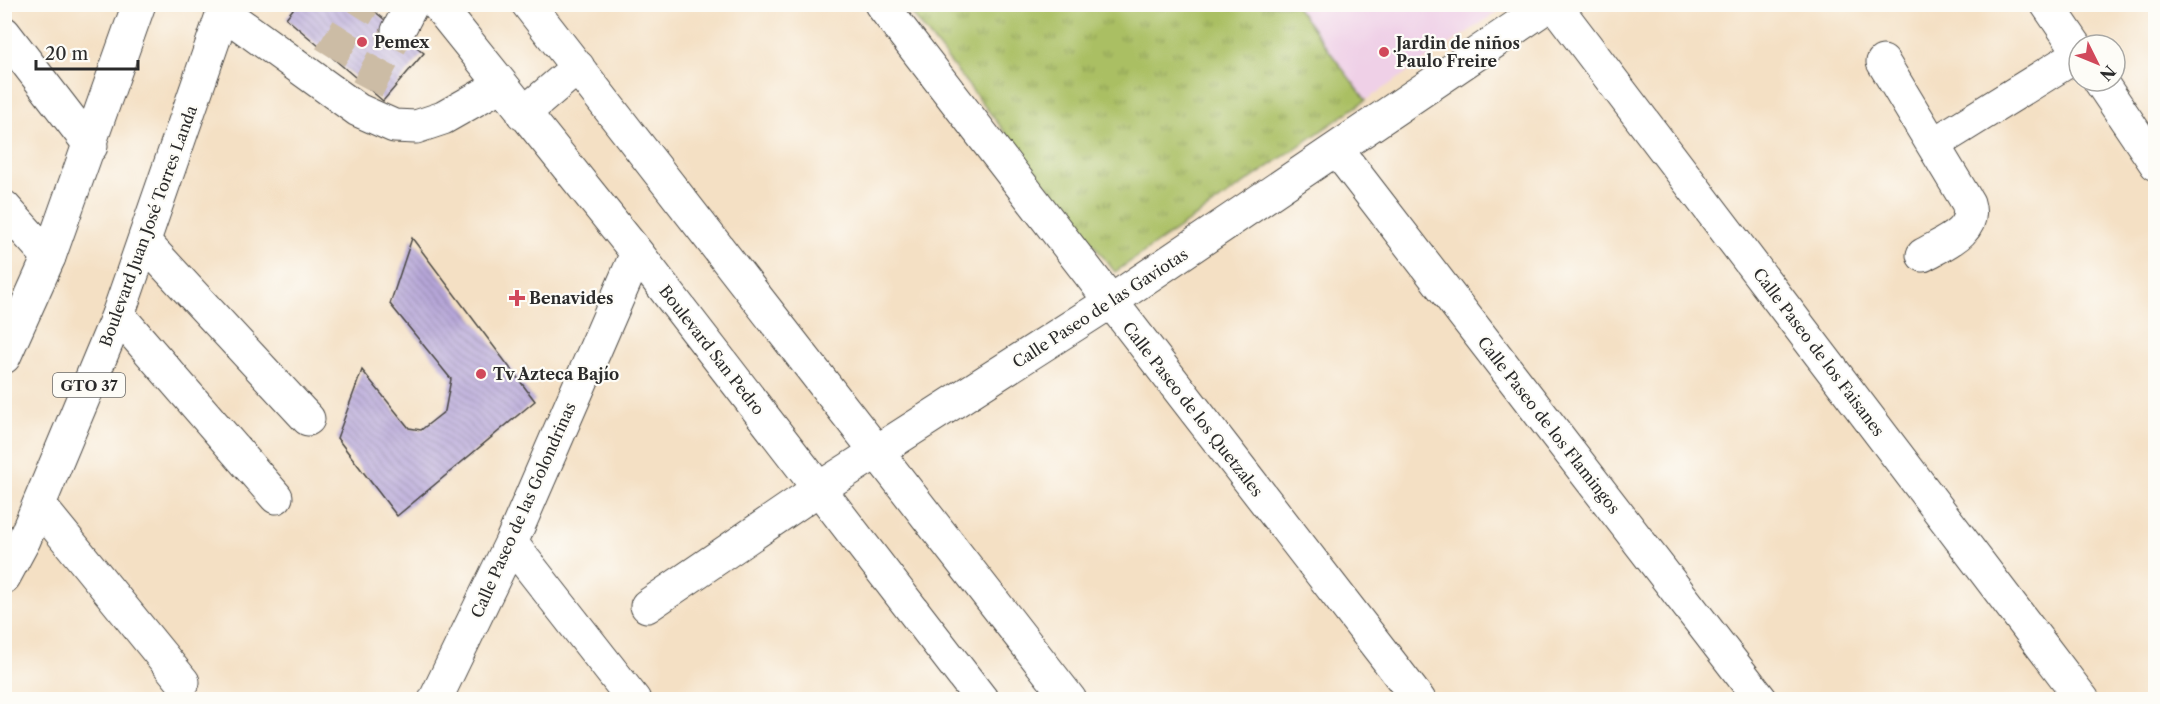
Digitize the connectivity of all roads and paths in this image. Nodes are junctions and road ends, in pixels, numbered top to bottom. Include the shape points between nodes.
1 (140, 4) edge
2 (437, 4) edge
3 (528, 4) edge
4 (881, 4) edge
5 (1550, 4) edge
6 (1554, 4) edge
7 (2047, 4) edge
8 (226, 7) edge
9 (4, 33) edge
10 (2067, 34) edge
11 (2067, 60) edge
12 (1883, 62) dead end
13 (578, 68) junction
14 (501, 85) junction
15 (2108, 93) edge
16 (523, 114) junction
17 (1934, 144) junction
18 (91, 146) junction
19 (1337, 150) junction
20 (2156, 164) edge
21 (4, 207) edge
22 (144, 242) junction
23 (637, 253) junction
24 (1923, 255) dead end
25 (49, 257) junction
26 (1110, 302) junction
27 (118, 315) junction
28 (4, 357) edge
29 (308, 419) dead end
30 (879, 451) junction
31 (820, 488) junction
32 (276, 497) dead end
33 (39, 505) junction
34 (511, 543) junction
35 (4, 577) edge
36 (647, 606) dead end
37 (183, 682) dead end
38 (435, 699) edge
39 (634, 699) edge
40 (982, 699) edge
41 (1071, 699) edge
42 (1419, 699) edge
43 (1761, 699) edge
44 (2083, 699) edge

1 - 18 street
2 - 14 street, Boulevard San Pedro
3 - 13 street
4 - 26 street, Calle Paseo de los Quetzales
5 - 19 street, Calle Paseo de las Gaviotas
6 - 44 street, Calle Paseo de los Faisanes
7 - 10 street
8 - 14 street via 322,67 394,126 416,127 443,118
8 - 22 street, Boulevard Juan José Torres Landa / GTO 37
9 - 18 street
11 - 17 street
12 - 17 street
13 - 16 street
13 - 30 street
14 - 16 street, Boulevard San Pedro
15 - 20 street
16 - 23 street, Boulevard San Pedro
17 - 24 street via 1971,213 1969,224 1958,235
18 - 25 street
19 - 26 street, Calle Paseo de las Gaviotas
19 - 43 street, Calle Paseo de los Flamingos
21 - 25 street
22 - 27 street, Boulevard Juan José Torres Landa / GTO 37
22 - 29 street
23 - 31 street, Boulevard San Pedro
23 - 34 street, Calle Paseo de las Golondrinas
25 - 28 street
26 - 30 street, Calle Paseo de las Gaviotas
26 - 42 street, Calle Paseo de los Quetzales
27 - 32 street
27 - 33 street, Boulevard Juan José Torres Landa / GTO 37
30 - 31 street, Calle Paseo de las Gaviotas
30 - 41 street
31 - 36 street, Calle Paseo de las Gaviotas
31 - 40 street, Boulevard San Pedro
33 - 35 street, Boulevard Juan José Torres Landa / GTO 37
33 - 37 street
34 - 38 street, Calle Paseo de las Golondrinas
34 - 39 street

